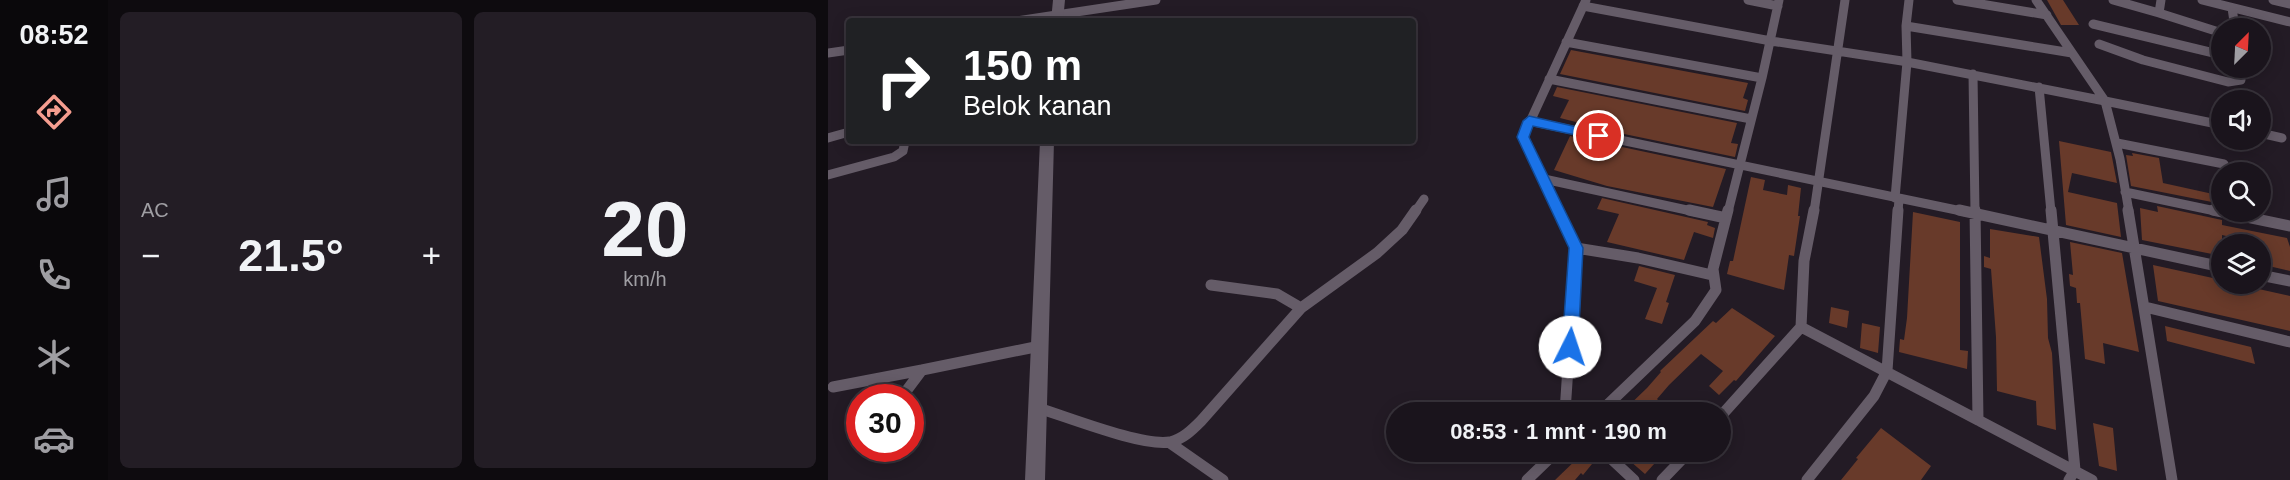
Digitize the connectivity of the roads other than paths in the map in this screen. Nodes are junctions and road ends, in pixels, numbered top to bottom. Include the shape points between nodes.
1 (1156, 0) edge
2 (1748, 0) edge
3 (1845, 0) edge
4 (1909, 0) edge
5 (1957, 0) edge
6 (2036, 0) edge
7 (2113, 0) edge
8 (2161, 0) edge
9 (2202, 0) edge
10 (2273, 0) edge
11 (1585, 3) edge
12 (1779, 3) edge
13 (2290, 4) edge
14 (2232, 8) junction
15 (1058, 11) edge
16 (2159, 13) junction
17 (2047, 15) junction
18 (1029, 18) edge
19 (2234, 18) edge
20 (2290, 22) edge
21 (2092, 24) dead end
22 (1906, 26) junction
23 (2211, 30) edge
24 (1771, 41) junction
25 (1566, 42) junction
26 (2099, 44) dead end
27 (846, 50) edge
28 (1836, 51) junction
29 (2211, 52) edge
30 (828, 53) edge
31 (2072, 53) junction
32 (1907, 62) junction
33 (1972, 74) junction
34 (2211, 77) edge
35 (1762, 78) junction
36 (2216, 78) edge
37 (2241, 78) edge
38 (1549, 79) junction
39 (2039, 87) junction
40 (2105, 101) junction
41 (1751, 119) junction
42 (1529, 121) junction
43 (2211, 123) edge
44 (846, 133) edge
45 (2271, 136) edge
46 (828, 138) edge
47 (2282, 138) dead end
48 (2117, 143) junction
49 (904, 144) edge
50 (1047, 144) edge
51 (2214, 162) edge
52 (1740, 166) junction
53 (828, 175) edge
54 (1544, 179) junction
55 (1820, 180) junction
56 (2125, 192) junction
57 (1897, 198) junction
58 (1424, 199) dead end
59 (1973, 214) junction
60 (1726, 218) junction
61 (2290, 226) edge
62 (2054, 232) junction
63 (1576, 248) junction
64 (2134, 249) junction
65 (2211, 265) edge
66 (1712, 275) junction
67 (2271, 277) edge
68 (2290, 281) edge
69 (1211, 285) dead end
70 (2145, 307) junction
71 (1301, 308) junction
72 (1801, 327) junction
73 (2290, 342) edge
74 (1040, 346) junction
75 (922, 370) junction
76 (1887, 371) junction
77 (909, 384) edge
78 (833, 387) dead end
79 (1566, 402) edge
80 (1610, 402) edge
81 (1731, 405) edge
82 (1038, 408) junction
83 (1978, 420) junction
84 (1170, 443) junction
85 (1546, 462) edge
86 (1615, 462) edge
87 (1679, 462) edge
88 (2072, 475) edge
89 (1035, 480) edge
90 (1223, 480) edge
91 (1527, 480) edge
92 (1634, 480) edge
93 (1662, 480) edge
94 (1807, 480) edge
95 (2092, 480) edge
96 (2172, 480) edge

1 - 15 street
2 - 12 street
3 - 28 street
4 - 22 street
5 - 17 street
6 - 17 street
7 - 16 street
8 - 16 street
9 - 14 street
10 - 13 street
11 - 24 street
11 - 25 street
12 - 24 street
14 - 19 street
14 - 20 street
15 - 18 street
16 - 23 street
17 - 31 street
21 - 29 street
22 - 31 street
22 - 32 street
24 - 28 street
24 - 35 street
25 - 35 street
25 - 38 street
26 - 34 street
27 - 30 street
28 - 32 street
28 - 55 street
31 - 40 street
32 - 33 street
32 - 57 street
33 - 39 street
33 - 59 street
35 - 41 street
36 - 37 street
38 - 41 street
38 - 42 street
39 - 40 street
39 - 62 street
40 - 43 street
40 - 48 street
41 - 52 street
42 - 52 street
42 - 54 street via 1523,137
44 - 46 street
45 - 47 street
48 - 51 street
48 - 56 street
49 - 53 street via 903,151 894,157
50 - 74 street
52 - 55 street
52 - 60 street
54 - 60 street
54 - 63 street
55 - 57 street
55 - 72 street via 1804,261
56 - 61 street
56 - 64 street
57 - 59 street
57 - 76 street
58 - 71 street via 1402,231
59 - 62 street
59 - 83 street
60 - 66 street
62 - 64 street
62 - 88 street
63 - 66 street
63 - 79 street
64 - 65 street
64 - 70 street
66 - 80 street via 1716,290 1695,321
67 - 68 street
69 - 71 street via 1277,294
70 - 73 street
70 - 96 street
71 - 84 street via 1201,422 1183,439
72 - 76 street
72 - 81 street
74 - 75 street
74 - 82 street
75 - 77 street
75 - 78 street
76 - 83 street
76 - 94 street via 1874,396
82 - 84 street via 1145,441
82 - 89 street
83 - 88 street
84 - 90 street
85 - 91 street
86 - 92 street
87 - 93 street
88 - 95 street

